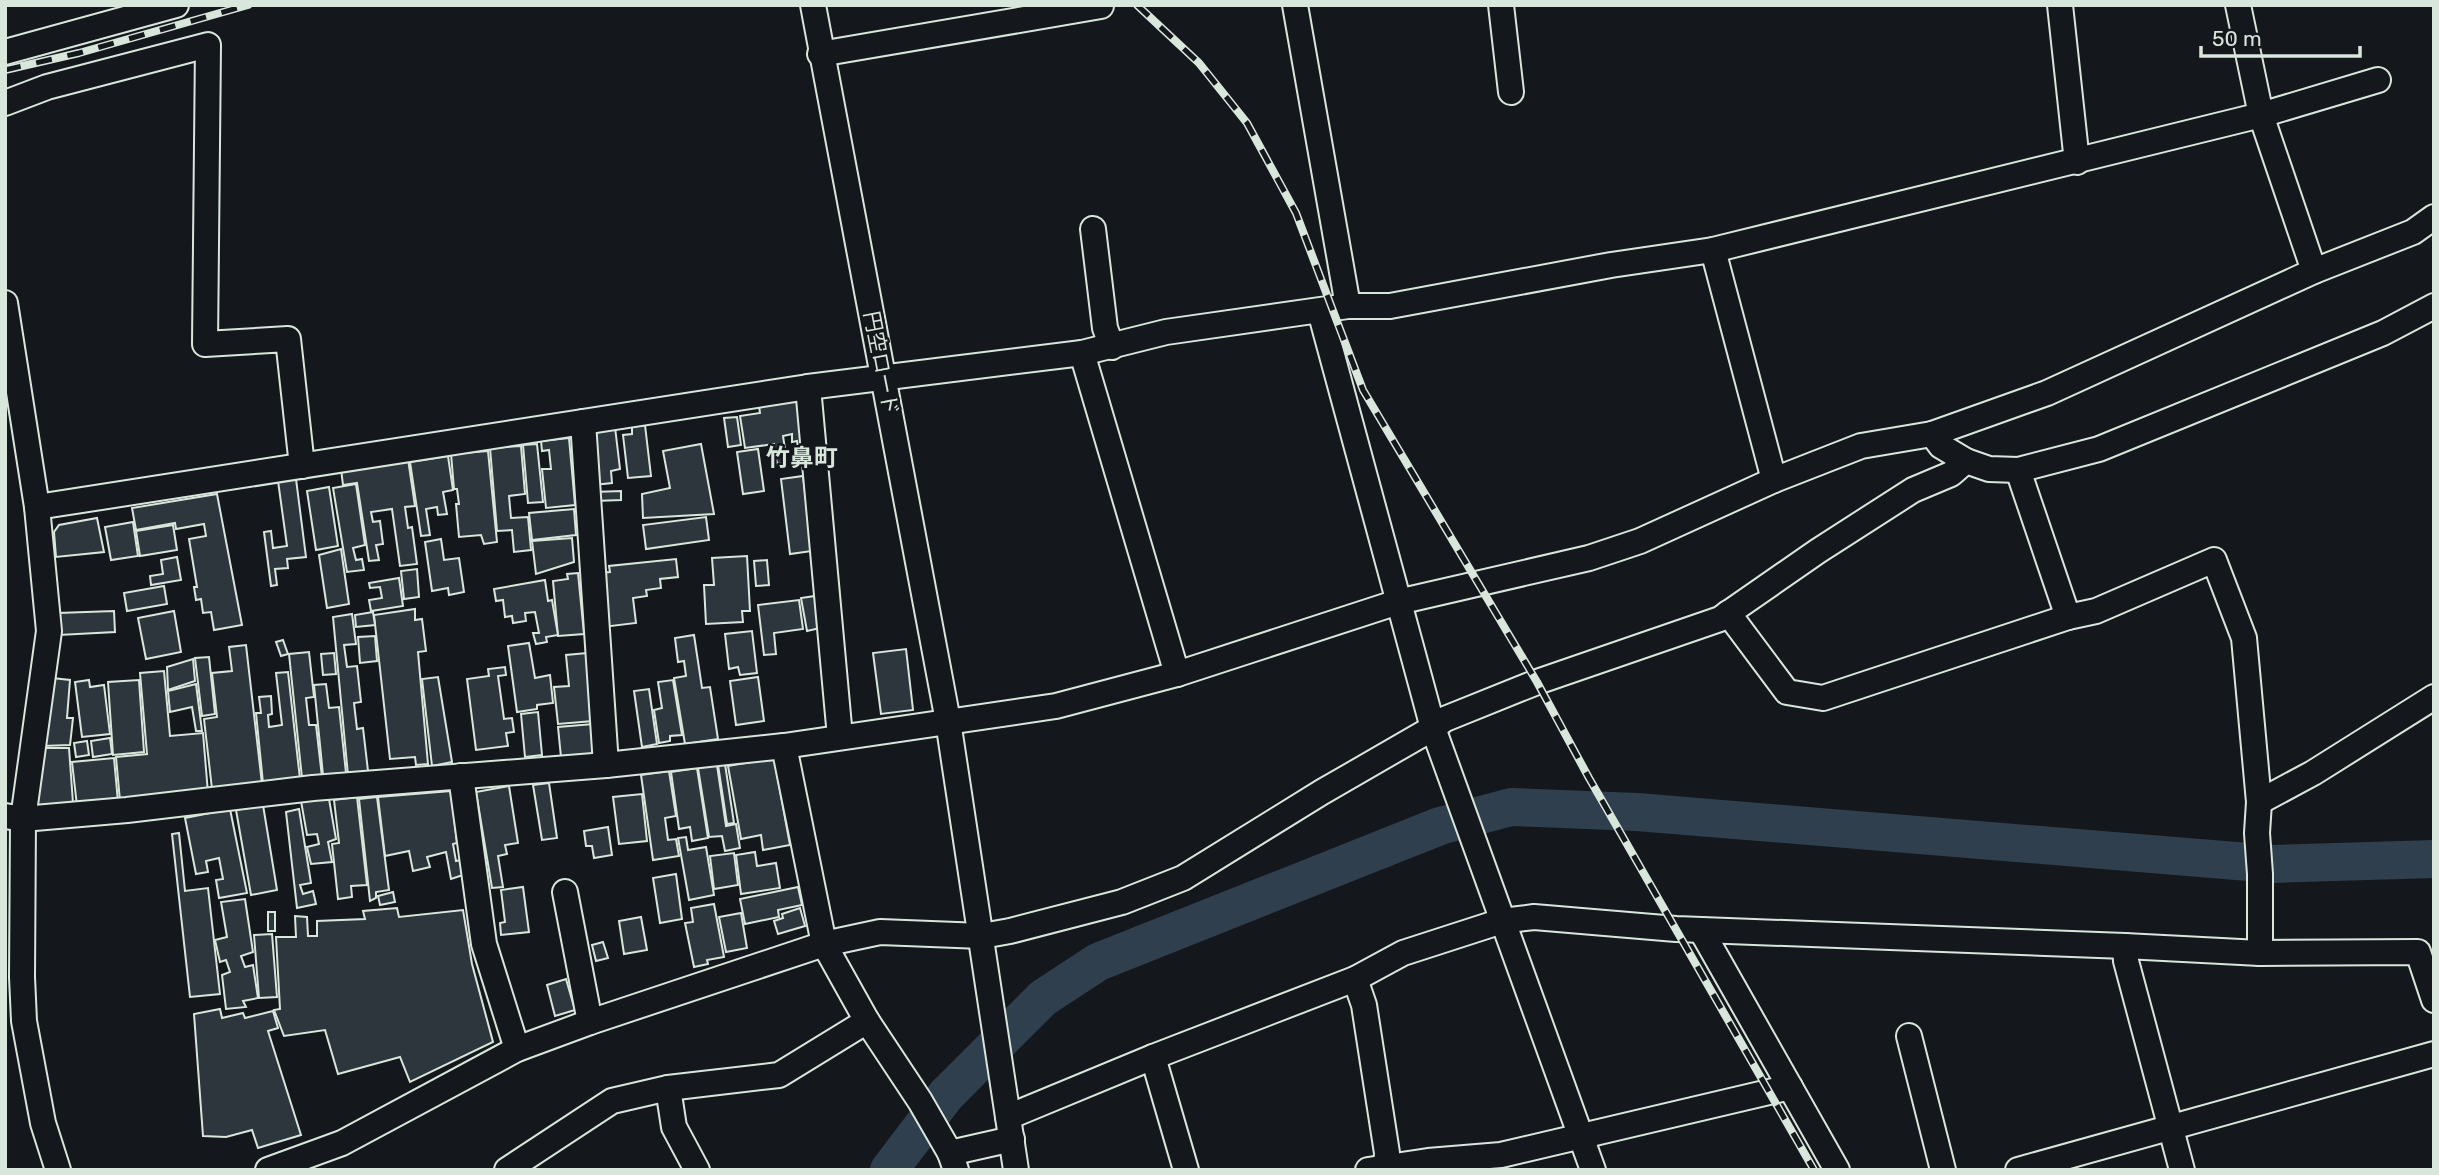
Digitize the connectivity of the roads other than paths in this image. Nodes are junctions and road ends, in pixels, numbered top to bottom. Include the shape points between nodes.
1 (176, 5) edge
2 (813, 5) edge
3 (1295, 5) edge
4 (1501, 5) edge
5 (2060, 5) edge
6 (2238, 5) edge
7 (1101, 6) edge
8 (5, 52) edge
9 (820, 54) junction
10 (2378, 79) dead end
11 (1511, 92) dead end
12 (5, 103) edge
13 (2261, 115) junction
14 (2077, 162) junction
15 (2434, 217) edge
16 (1093, 229) dead end
17 (1713, 250) junction
18 (2315, 271) junction
19 (5, 303) edge
20 (1348, 306) junction
21 (2434, 306) edge
22 (1320, 311) junction
23 (1112, 347) junction
24 (1082, 353) junction
25 (884, 378) junction
26 (808, 387) junction
27 (15, 411) edge
28 (583, 422) junction
29 (1932, 434) junction
30 (1966, 461) junction
31 (302, 466) junction
32 (2018, 470) junction
33 (1774, 480) junction
34 (37, 507) junction
35 (1398, 602) junction
36 (1728, 613) junction
37 (2068, 617) junction
38 (1177, 674) junction
39 (2434, 697) edge
40 (948, 721) junction
41 (1433, 728) junction
42 (840, 737) junction
43 (784, 746) junction
44 (606, 765) junction
45 (461, 776) junction
46 (2259, 802) junction
47 (14, 817) edge
48 (565, 892) dead end
49 (1502, 921) junction
50 (1701, 930) junction
51 (982, 936) junction
52 (824, 944) junction
53 (2125, 946) junction
54 (2260, 953) junction
55 (1355, 979) junction
56 (2434, 1000) edge
57 (867, 1021) junction
58 (590, 1022) junction
59 (1909, 1036) dead end
60 (517, 1049) junction
61 (2434, 1054) edge
62 (1153, 1057) junction
63 (1790, 1087) junction
64 (667, 1088) junction
65 (2170, 1127) junction
66 (1010, 1128) junction
67 (1582, 1136) junction
68 (948, 1152) edge
69 (1380, 1168) edge
70 (58, 1170) edge
71 (268, 1170) edge
72 (507, 1170) edge
73 (697, 1170) edge
74 (1016, 1170) edge
75 (1186, 1170) edge
76 (1594, 1170) edge
77 (1837, 1170) edge
78 (1943, 1170) edge
79 (2018, 1170) edge
80 (2182, 1170) edge

1 - 8 street
2 - 9 street, 円空ロード
3 - 20 street
4 - 11 street
5 - 14 street
6 - 13 street
7 - 9 street
9 - 25 street, 円空ロード
10 - 13 street
12 - 31 street via 47,87 208,45 205,344 288,339
13 - 14 street
13 - 18 street
14 - 17 street
15 - 18 street via 2413,232
16 - 23 street via 1105,328
17 - 20 street via 1390,306
17 - 33 street
18 - 29 street via 2046,393
19 - 27 street
20 - 22 street
21 - 32 street via 2383,333 2099,449
22 - 23 street via 1166,332
22 - 35 street
23 - 24 street
24 - 25 street
24 - 38 street
25 - 26 street
25 - 40 street, 円空ロード
26 - 28 street
26 - 42 street
27 - 34 street
28 - 31 street
28 - 44 street
29 - 30 street via 1941,446
29 - 33 street via 1861,446
30 - 32 street via 1989,469
30 - 36 street via 1951,474 1892,503
31 - 34 street
32 - 37 street
33 - 35 street via 1640,541 1577,561
34 - 47 street via 49,631
35 - 38 street
35 - 41 street
36 - 37 street via 1787,692 1823,698
36 - 41 street via 1537,682
37 - 46 street via 2096,611 2214,560 2244,638
38 - 40 street via 1056,706
39 - 46 street
40 - 42 street
40 - 51 street, 円空ロード
41 - 49 street
41 - 51 street via 1183,878 1122,902
42 - 43 street
43 - 44 street
43 - 52 street
44 - 45 street
45 - 47 street
45 - 60 street via 485,944
46 - 54 street
47 - 70 street via 24,1021 43,1123
48 - 58 street
49 - 50 street via 1557,918
49 - 55 street via 1403,953
49 - 67 street
50 - 53 street
50 - 63 street
51 - 52 street via 880,932
51 - 66 street, 円空ロード
52 - 57 street
52 - 58 street
53 - 54 street
53 - 65 street
54 - 56 street via 2418,952
55 - 62 street
55 - 69 street via 1364,1005 1387,1153
57 - 64 street via 779,1076
57 - 68 street
58 - 60 street
59 - 78 street
60 - 71 street via 342,1143
61 - 65 street
62 - 66 street
62 - 75 street
63 - 67 street
63 - 77 street
64 - 72 street via 612,1101
64 - 73 street via 674,1127
65 - 79 street
65 - 80 street
66 - 68 street
66 - 74 street, 円空ロード
67 - 69 street via 1501,1155
67 - 76 street

